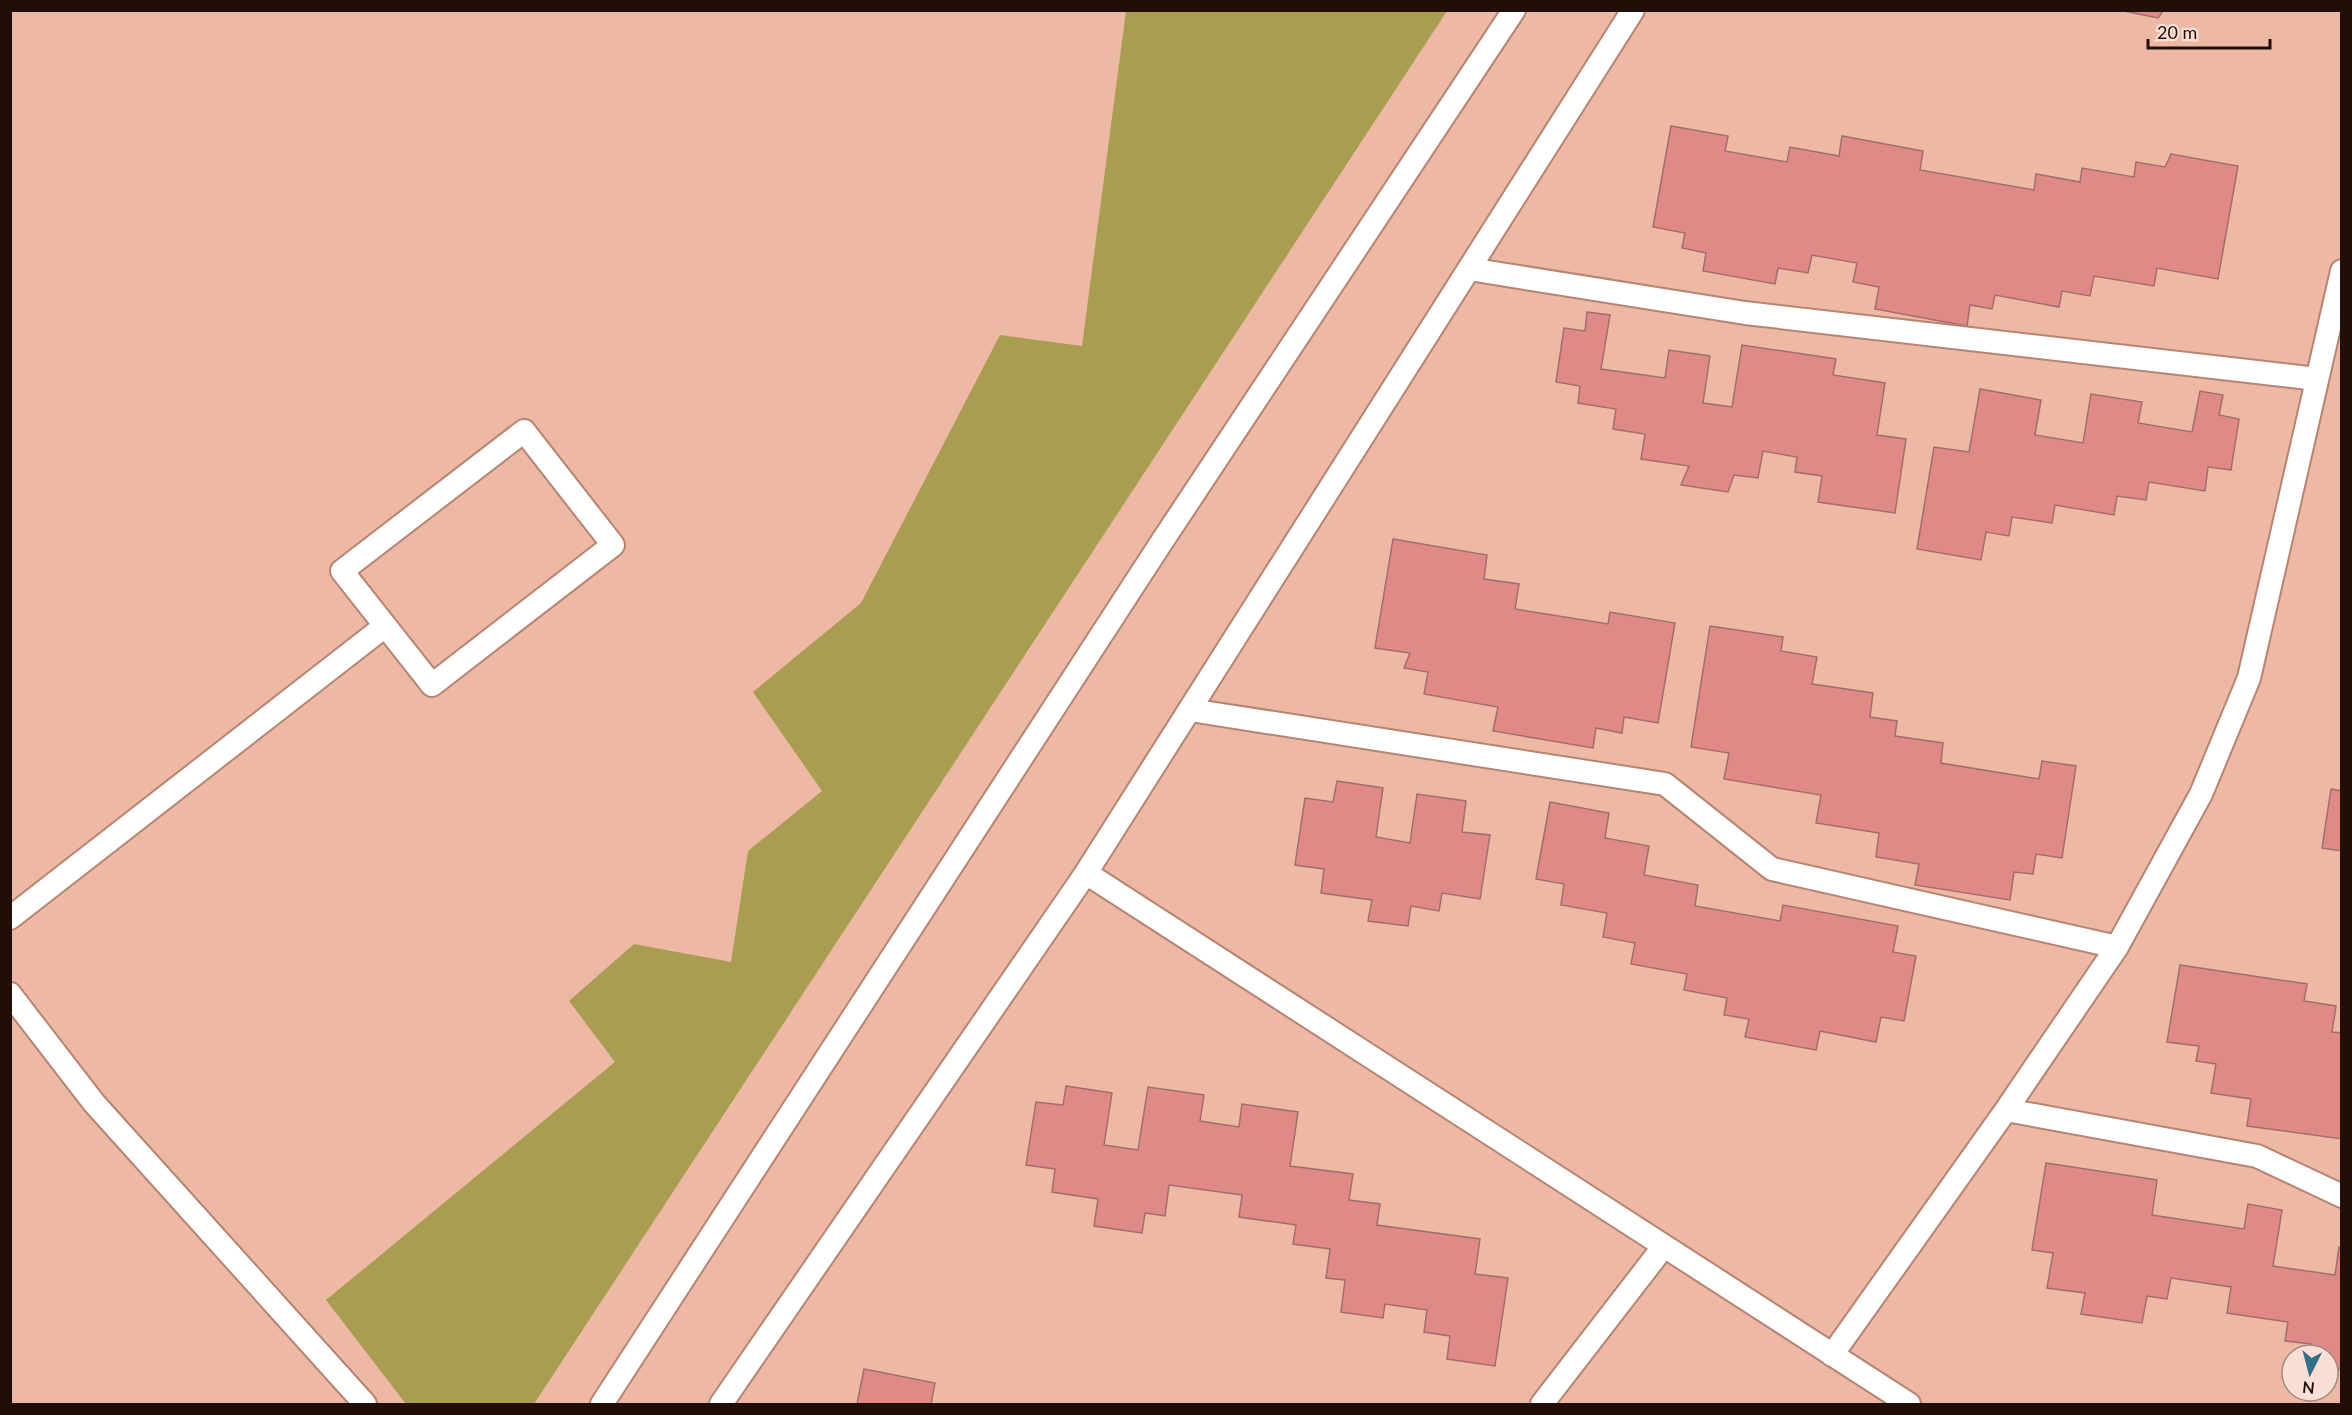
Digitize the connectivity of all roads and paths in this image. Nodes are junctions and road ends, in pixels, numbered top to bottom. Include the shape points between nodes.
1 (1514, 10) edge
2 (1633, 10) edge
3 (1469, 269) junction
4 (2342, 271) edge
5 (2317, 379) junction
6 (386, 626) junction
7 (1190, 710) junction
8 (1086, 873) junction
9 (10, 918) edge
10 (2116, 947) junction
11 (10, 994) edge
12 (2006, 1110) junction
13 (2342, 1196) edge
14 (1664, 1246) junction
15 (1833, 1355) junction
16 (365, 1404) edge
17 (602, 1404) edge
18 (721, 1404) edge
19 (1542, 1404) edge
20 (1909, 1404) edge

1 - 17 lane via 1161,543
2 - 3 lane
3 - 5 lane via 1744,313
3 - 7 lane
4 - 5 lane
5 - 10 lane via 2249,678 2201,794
6 - 6 lane via 432,685 613,545 524,431 342,571
6 - 9 lane
7 - 8 lane
7 - 10 lane via 1665,784 1772,869
8 - 14 lane
8 - 18 lane
10 - 12 lane
11 - 16 lane via 94,1102
12 - 13 lane via 2257,1156
12 - 15 lane
14 - 15 lane
14 - 19 lane
15 - 20 lane

